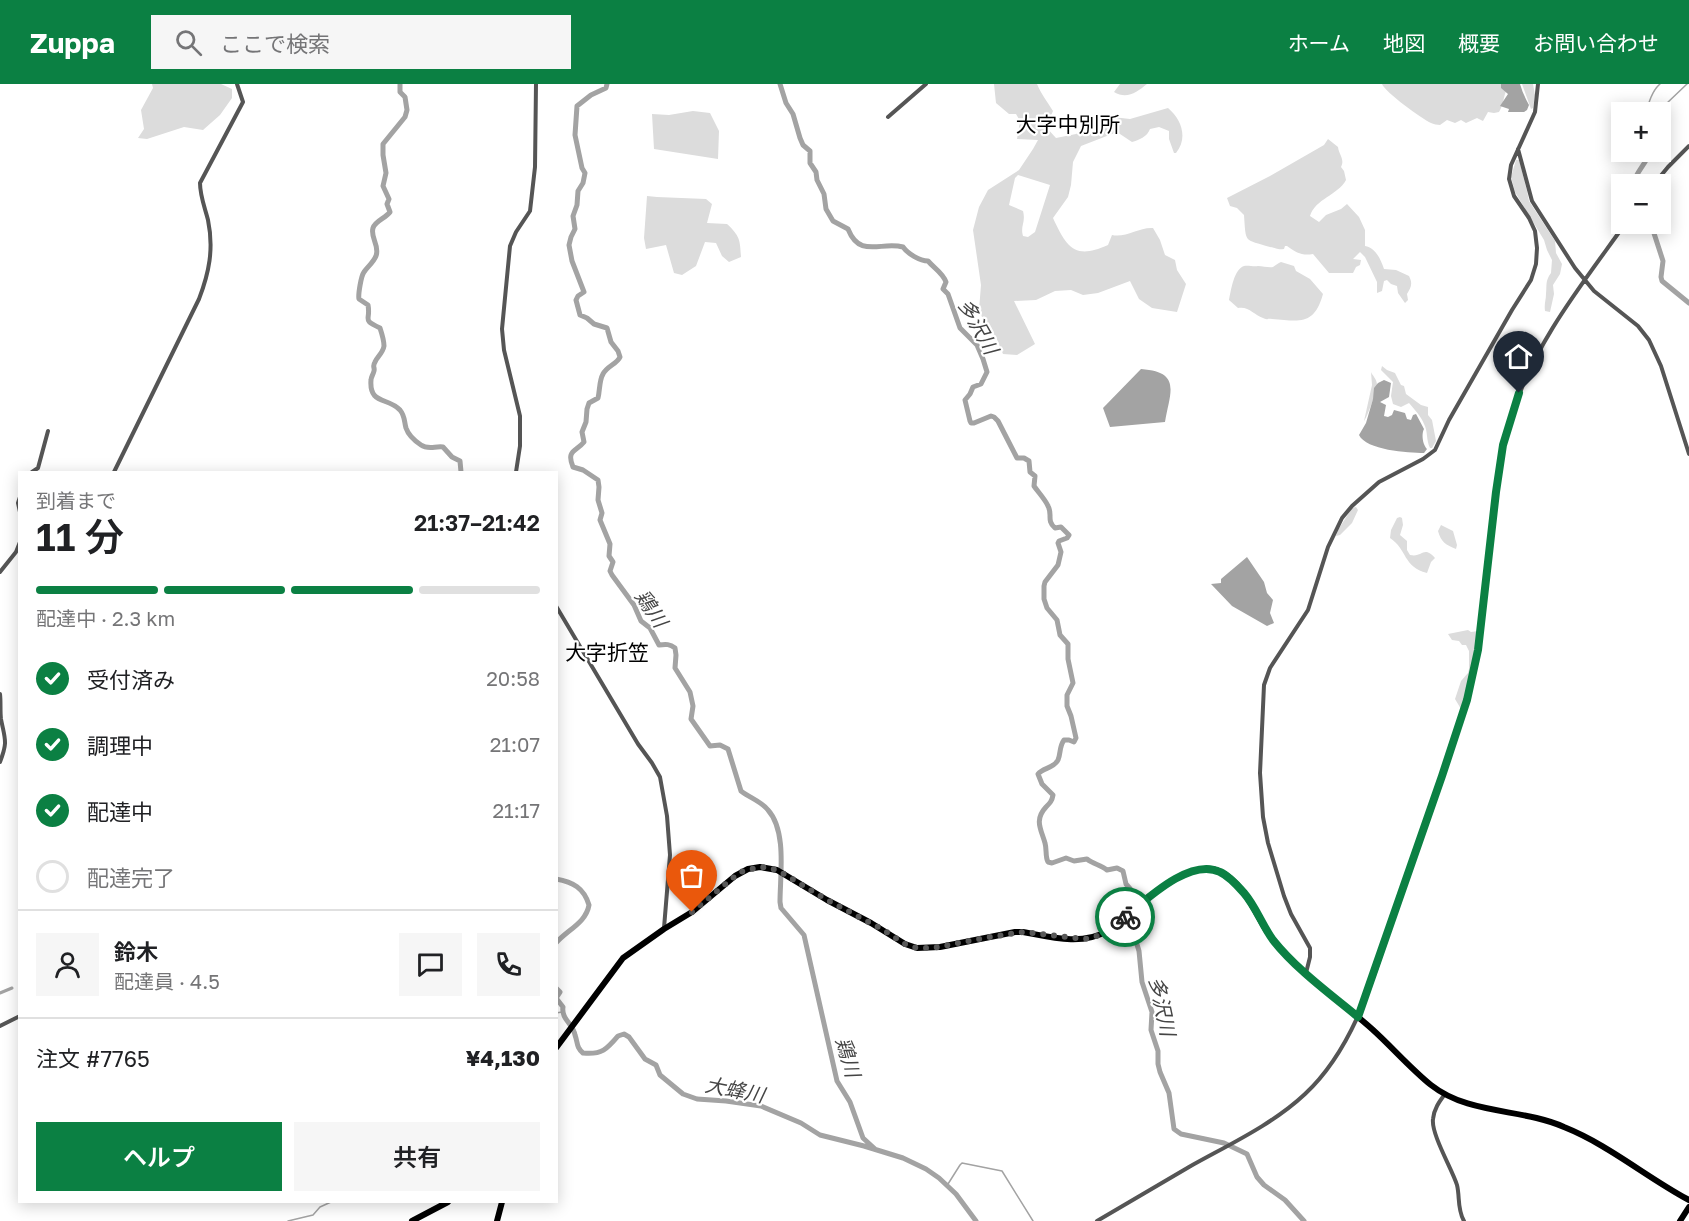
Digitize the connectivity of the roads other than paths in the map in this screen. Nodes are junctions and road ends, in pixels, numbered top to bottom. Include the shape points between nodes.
1 (237, 84) edge
2 (536, 84) edge
3 (926, 84) edge
4 (1538, 84) edge
5 (888, 117) dead end
6 (1689, 146) edge
7 (1518, 148) junction
8 (1662, 174) edge
9 (1618, 234) edge
10 (1585, 281) junction
11 (48, 430) dead end
12 (1689, 454) edge
13 (34, 471) edge
14 (114, 471) edge
15 (516, 471) edge
16 (18, 547) edge
17 (0, 572) edge
18 (558, 609) edge
19 (0, 694) edge
20 (0, 762) edge
21 (664, 929) junction
22 (1306, 973) junction
23 (18, 1017) edge
24 (1358, 1017) junction
25 (0, 1026) edge
26 (558, 1045) edge
27 (1445, 1094) junction
28 (1689, 1200) edge
29 (446, 1203) edge
30 (502, 1203) edge
31 (1689, 1207) edge
32 (412, 1221) edge
33 (497, 1221) edge
34 (1097, 1221) edge
35 (1464, 1221) edge
36 (1680, 1221) edge

1 - 14 street via 243,102 200,183 212,252 206,280
2 - 15 street via 530,211 510,246 502,329 520,416
3 - 5 street
4 - 7 street via 1535,112
6 - 8 street
7 - 10 street via 1532,201
7 - 22 street via 1509,179 1514,196 1535,231 1536,264 1531,280 1435,450 1379,482 1342,519 1328,547 1308,610 1270,668 1264,685 1260,773 1263,817 1284,896 1310,948
9 - 10 street
10 - 12 street via 1649,340
10 - 24 street via 1545,340 1526,375 1513,412 1503,445 1478,650 1467,700
11 - 13 street via 38,468
16 - 17 street
18 - 21 street via 660,777 669,855
19 - 20 street via 6,746
21 - 22 main road via 692,912 740,872 760,867 777,870 917,948 1023,932 1085,939 1100,935 1180,876 1206,869 1219,871 1234,882 1274,941
21 - 26 main road via 622,958
22 - 24 main road
23 - 25 street
24 - 27 main road
24 - 34 street via 1336,1058 1305,1094 1278,1116
27 - 28 main road via 1480,1107 1529,1115 1566,1128
27 - 35 street via 1434,1111 1433,1124 1456,1184
29 - 32 main road
30 - 33 main road
31 - 36 main road

